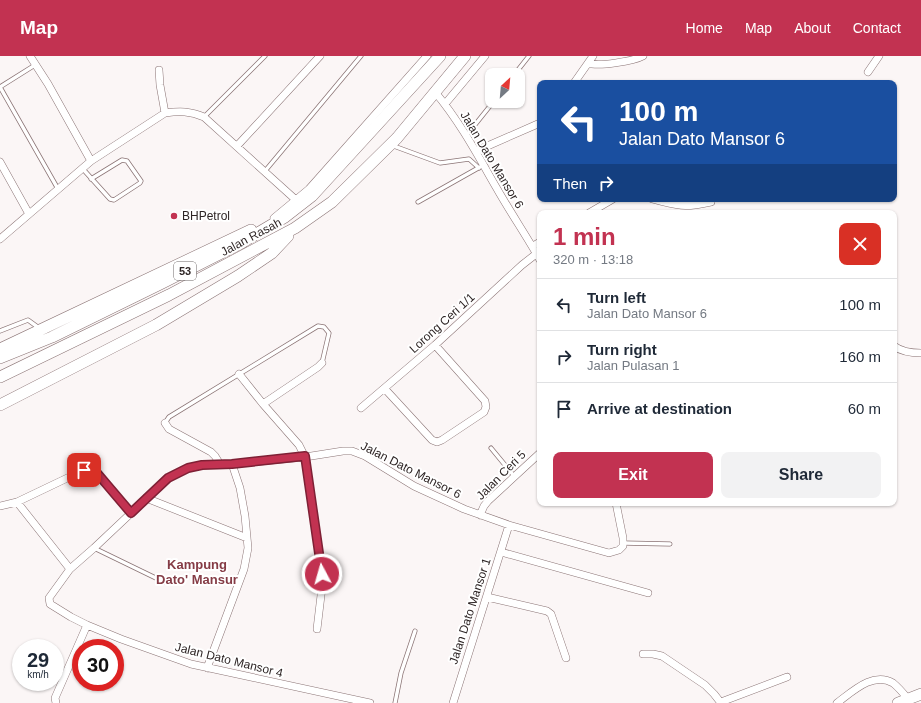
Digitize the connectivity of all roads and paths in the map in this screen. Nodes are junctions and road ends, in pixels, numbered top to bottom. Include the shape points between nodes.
1 (30, 56) edge
2 (265, 56) edge
3 (320, 56) edge
4 (361, 56) edge
5 (427, 56) edge
6 (440, 56) edge
7 (465, 56) edge
8 (485, 56) edge
9 (529, 56) edge
10 (592, 56) edge
11 (644, 56) edge
12 (879, 56) edge
13 (588, 63) junction
14 (35, 65) junction
15 (520, 68) edge
16 (160, 70) dead end
17 (868, 72) dead end
18 (576, 80) edge
19 (0, 87) edge
20 (435, 92) junction
21 (445, 104) junction
22 (488, 108) edge
23 (165, 113) junction
24 (204, 117) junction
25 (537, 124) edge
26 (466, 136) junction
27 (390, 145) junction
28 (237, 146) junction
29 (476, 151) junction
30 (91, 161) junction
31 (0, 162) edge
32 (482, 167) junction
33 (82, 168) junction
34 (265, 171) junction
35 (91, 179) junction
36 (58, 189) junction
37 (312, 196) junction
38 (296, 200) junction
39 (418, 202) dead end
40 (608, 202) edge
41 (663, 202) edge
42 (711, 202) dead end
43 (595, 210) edge
44 (29, 214) junction
45 (274, 218) junction
46 (295, 228) junction
47 (0, 239) edge
48 (537, 244) edge
49 (533, 246) junction
50 (537, 255) edge
51 (537, 257) edge
52 (41, 329) junction
53 (0, 331) edge
54 (435, 345) junction
55 (897, 348) edge
56 (0, 349) edge
57 (921, 353) edge
58 (0, 358) edge
59 (322, 363) joint
60 (239, 374) junction
61 (0, 378) edge
62 (385, 389) junction
63 (263, 404) junction
64 (0, 405) edge
65 (361, 408) dead end
66 (165, 423) joint
67 (491, 448) dead end
68 (305, 456) junction
69 (537, 456) edge
70 (220, 464) junction
71 (232, 464) junction
72 (514, 476) junction
73 (146, 498) junction
74 (17, 502) junction
75 (0, 506) edge
76 (617, 506) edge
77 (131, 513) junction
78 (480, 515) junction
79 (509, 525) junction
80 (247, 538) junction
81 (623, 543) junction
82 (670, 544) dead end
83 (94, 548) junction
84 (501, 552) junction
85 (70, 570) junction
86 (164, 582) dead end
87 (648, 593) dead end
88 (487, 598) junction
89 (48, 600) joint
90 (87, 625) junction
91 (317, 629) dead end
92 (415, 631) dead end
93 (643, 654) dead end
94 (566, 658) dead end
95 (207, 668) junction
96 (787, 677) dead end
97 (921, 694) edge
98 (908, 699) junction
99 (357, 702) edge
100 (721, 702) edge
101 (56, 703) edge
102 (370, 703) edge
103 (395, 703) edge
104 (453, 703) edge
105 (837, 703) edge
106 (898, 703) edge

1 - 14 street
2 - 24 lane
3 - 28 street
4 - 34 lane
5 - 38 street via 309,190
6 - 37 main road, Jalan Rasah / 53
7 - 20 main road, Jalan Rasah / 53
8 - 21 street
9 - 15 lane
10 - 13 street
11 - 13 street via 605,64
12 - 17 street
13 - 18 street
14 - 19 lane
14 - 30 street
16 - 23 street
19 - 36 lane
20 - 21 street, Jalan Dato Mansor 6
20 - 27 main road, Jalan Rasah / 53
21 - 26 street, Jalan Dato Mansor 6
22 - 26 lane
23 - 24 street via 186,111
23 - 30 street
24 - 28 street
25 - 29 street
26 - 29 street, Jalan Dato Mansor 6
27 - 32 lane via 440,163 469,159
27 - 46 main road, Jalan Rasah / 53 via 332,202
28 - 34 street
29 - 32 street, Jalan Dato Mansor 6
30 - 33 street
31 - 44 street
32 - 39 lane
32 - 49 street, Jalan Dato Mansor 6
33 - 35 lane
33 - 36 street
34 - 38 street
35 - 35 lane via 112,200 134,188 141,181 124,160
36 - 44 street
37 - 45 main road
37 - 58 main road, Jalan Rasah / 53 via 285,217 241,243 52,337
38 - 45 street
40 - 43 street
41 - 42 street via 686,206
44 - 47 street
45 - 52 main road
46 - 61 main road, Jalan Rasah / 53 via 169,295
46 - 64 main road via 272,253 231,280 156,325
48 - 49 street
49 - 50 street, Jalan Dato Mansor 6
51 - 54 street, Lorong Ceri 1/1 via 522,264
52 - 53 lane via 28,320
52 - 56 main road
54 - 62 street, Lorong Ceri 1/1
54 - 62 street via 485,401 484,412 437,442 432,440
55 - 57 street
59 - 60 lane via 329,333 324,327 318,326
59 - 63 street
60 - 63 street
60 - 66 lane via 169,417
62 - 65 street, Lorong Ceri 1/1
63 - 68 street via 299,445
66 - 70 street via 170,429 211,452
67 - 72 lane
68 - 71 street, Jalan Dato Mansor 6
68 - 78 street, Jalan Dato Mansor 6 via 343,451 359,453 414,486
68 - 91 street via 321,567 322,587
69 - 72 street, Jalan Ceri 5
70 - 71 street, Jalan Dato Mansor 6
70 - 73 street, Jalan Dato Mansor 6 via 188,468 168,478
71 - 80 street via 240,488
72 - 78 street, Jalan Ceri 5 via 488,501
73 - 77 street, Jalan Dato Mansor 6
73 - 80 street
74 - 75 street
74 - 77 street via 91,469
74 - 85 street
76 - 81 street
77 - 83 street, Jalan Dato Mansor 6
78 - 79 street, Jalan Dato Mansor 6
79 - 81 street, Jalan Dato Mansor 6 via 604,552 615,552
79 - 84 street, Jalan Dato Mansor 1
80 - 95 street via 244,569
81 - 82 lane
83 - 85 street, Jalan Dato Mansor 6
83 - 86 lane
84 - 87 street
84 - 88 street, Jalan Dato Mansor 1
85 - 89 street, Jalan Dato Mansor 6
88 - 94 street via 552,614
88 - 104 street, Jalan Dato Mansor 1
89 - 90 street, Jalan Dato Mansor 4 via 60,611
90 - 95 street, Jalan Dato Mansor 4
90 - 101 street via 55,698
92 - 103 lane via 401,673
93 - 100 street via 662,656 705,685
95 - 99 street, Jalan Dato Mansor 4
96 - 100 street
97 - 98 main road
98 - 105 street via 894,684 874,679
98 - 106 main road
99 - 102 street, Jalan Dato Mansor 4

